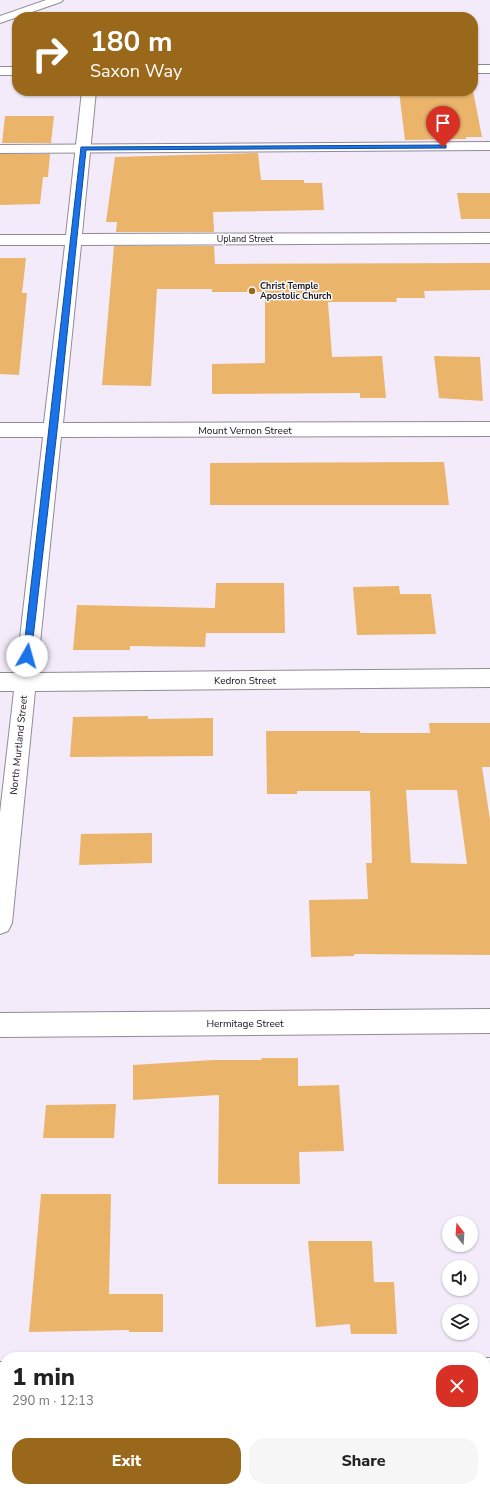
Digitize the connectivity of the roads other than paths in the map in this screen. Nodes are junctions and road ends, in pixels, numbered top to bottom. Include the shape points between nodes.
1 (57, 0) edge
2 (23, 12) edge
3 (12, 16) edge
4 (0, 20) edge
5 (478, 69) edge
6 (490, 69) edge
7 (0, 71) edge
8 (12, 71) edge
9 (88, 96) edge
10 (490, 146) edge
11 (83, 148) junction
12 (0, 149) edge
13 (490, 238) edge
14 (74, 239) junction
15 (0, 240) edge
16 (490, 429) edge
17 (0, 430) edge
18 (54, 430) junction
19 (490, 678) edge
20 (0, 682) edge
21 (24, 682) junction
22 (0, 923) edge
23 (490, 1021) edge
24 (0, 1025) edge

1 - 2 lane
3 - 4 lane
5 - 6 street
7 - 8 street
9 - 11 street, North Murtland Street
10 - 11 lane
11 - 12 lane
11 - 14 street, North Murtland Street
13 - 14 street, Upland Street
14 - 15 street, Upland Street
14 - 18 street, North Murtland Street
16 - 18 street, Mount Vernon Street
17 - 18 street, Mount Vernon Street
18 - 21 street, North Murtland Street
19 - 21 street, Kedron Street
20 - 21 street, Kedron Street
21 - 22 street, North Murtland Street
23 - 24 street, Hermitage Street

